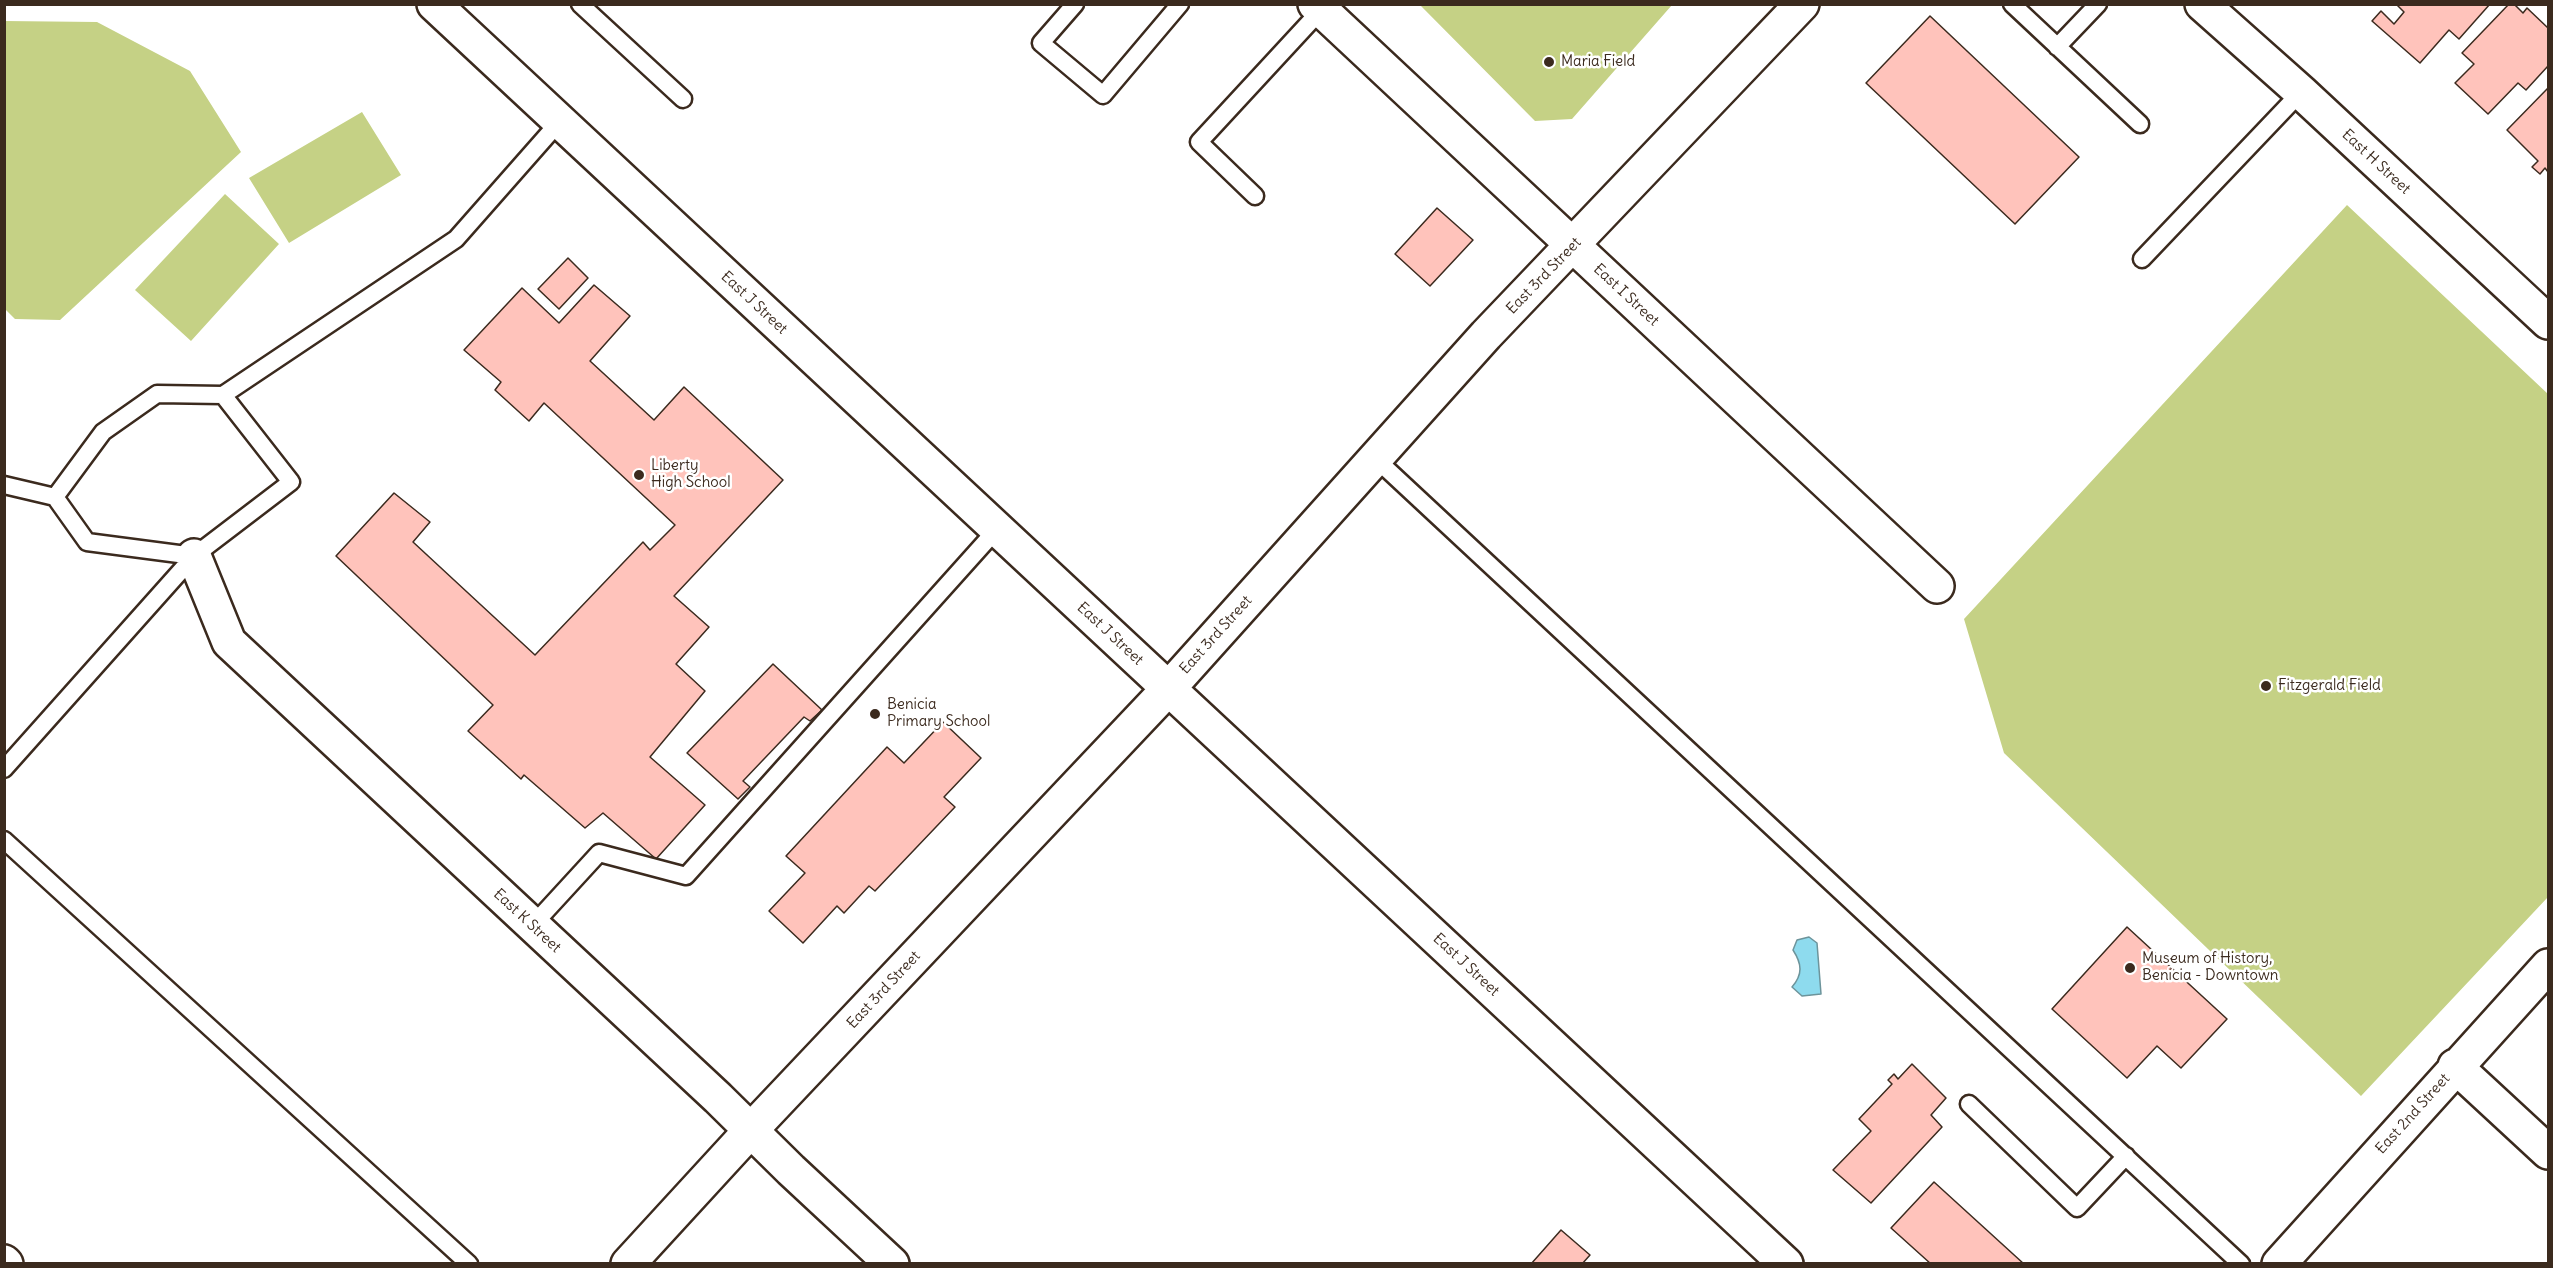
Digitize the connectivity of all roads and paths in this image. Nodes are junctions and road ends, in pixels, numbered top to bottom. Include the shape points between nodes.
1 (434, 4) edge
2 (580, 4) edge
3 (1075, 4) edge
4 (1180, 4) edge
5 (1802, 4) edge
6 (2012, 4) edge
7 (2098, 4) edge
8 (2202, 4) edge
9 (1318, 7) edge
10 (2057, 47) junction
11 (2301, 92) junction
12 (683, 99) dead end
13 (560, 122) junction
14 (2139, 124) dead end
15 (1255, 196) dead end
16 (1573, 246) junction
17 (2142, 259) dead end
18 (2548, 322) edge
19 (223, 395) junction
20 (1375, 458) junction
21 (4, 485) edge
22 (55, 497) junction
23 (997, 529) junction
24 (194, 556) junction
25 (1937, 586) dead end
26 (1169, 688) junction
27 (4, 769) edge
28 (4, 840) edge
29 (532, 926) junction
30 (2548, 966) edge
31 (2455, 1066) junction
32 (1969, 1104) dead end
33 (751, 1130) junction
34 (2548, 1152) edge
35 (2126, 1156) junction
36 (469, 1263) edge
37 (628, 1263) edge
38 (892, 1263) edge
39 (1786, 1263) edge
40 (2241, 1263) edge
41 (2279, 1263) edge

1 - 13 street, East J Street
2 - 12 lane
3 - 4 lane via 1041,43 1103,95
5 - 16 street, East 3rd Street
6 - 10 lane
7 - 10 lane
8 - 11 street, East H Street
9 - 15 lane via 1199,142
9 - 16 street, East I Street
10 - 14 lane
11 - 17 lane
11 - 18 street, East H Street
13 - 19 lane via 456,239
13 - 23 street, East J Street
16 - 20 street, East 3rd Street
16 - 25 street, East I Street
19 - 22 lane via 158,394 103,432
19 - 24 lane via 291,482
20 - 26 street, East 3rd Street
20 - 35 lane
21 - 22 lane
22 - 24 lane via 87,542
23 - 26 street, East J Street
23 - 29 lane via 686,876 599,853
24 - 27 lane
24 - 29 street, East K Street via 229,642
26 - 33 street, East 3rd Street
26 - 39 street, East J Street
28 - 36 lane
29 - 33 street, East K Street
30 - 31 street, East 2nd Street
31 - 34 street
31 - 41 street, East 2nd Street
32 - 35 lane via 2078,1208
33 - 37 street, East 3rd Street
33 - 38 street, East K Street
35 - 40 lane

